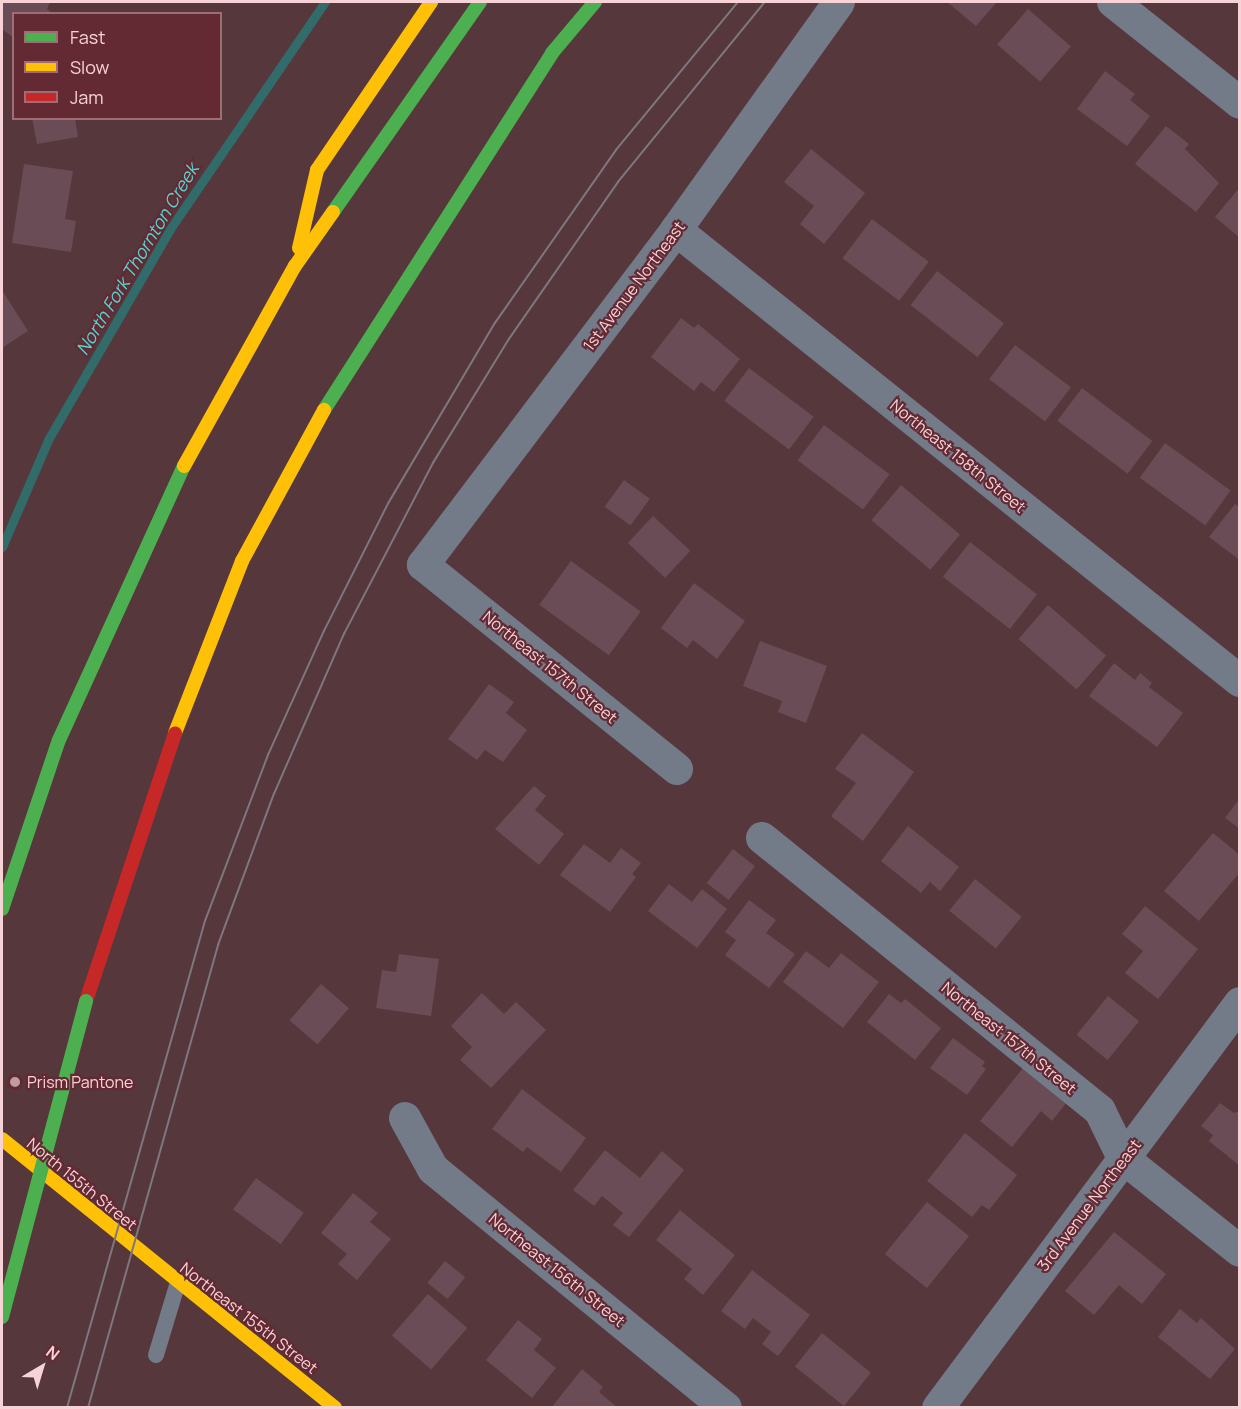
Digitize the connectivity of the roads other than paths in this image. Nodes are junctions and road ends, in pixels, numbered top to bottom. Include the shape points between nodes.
1 (430, 2) edge
2 (480, 2) edge
3 (595, 2) edge
4 (839, 2) edge
5 (1113, 2) edge
6 (1239, 104) edge
7 (676, 230) junction
8 (295, 266) junction
9 (423, 565) joint
10 (1239, 681) edge
11 (677, 770) dead end
12 (762, 838) dead end
13 (2, 909) edge
14 (1239, 1003) edge
15 (405, 1118) dead end
16 (2, 1139) edge
17 (1124, 1158) junction
18 (1239, 1251) edge
19 (142, 1254) joint
20 (178, 1282) junction
21 (2, 1317) edge
22 (156, 1355) dead end
23 (335, 1407) edge
24 (726, 1407) edge
25 (938, 1407) edge

1 - 8 main road via 317,170
2 - 8 main road
3 - 21 main road, bridge via 552,54 332,395 242,561 180,717 86,1001
4 - 7 street, 1st Avenue Northeast
5 - 6 street
7 - 9 street, 1st Avenue Northeast
7 - 10 street, Northeast 158th Street
8 - 13 main road via 176,482 113,615 59,740
9 - 11 street, Northeast 157th Street
12 - 17 street, Northeast 157th Street via 1100,1111
14 - 17 street, 3rd Avenue Northeast
15 - 24 street, Northeast 156th Street via 433,1169
16 - 19 main road, North 155th Street
17 - 18 street, Northeast 157th Street
17 - 25 street, 3rd Avenue Northeast
19 - 20 main road, Northeast 155th Street
20 - 22 lane
20 - 23 main road, Northeast 155th Street

